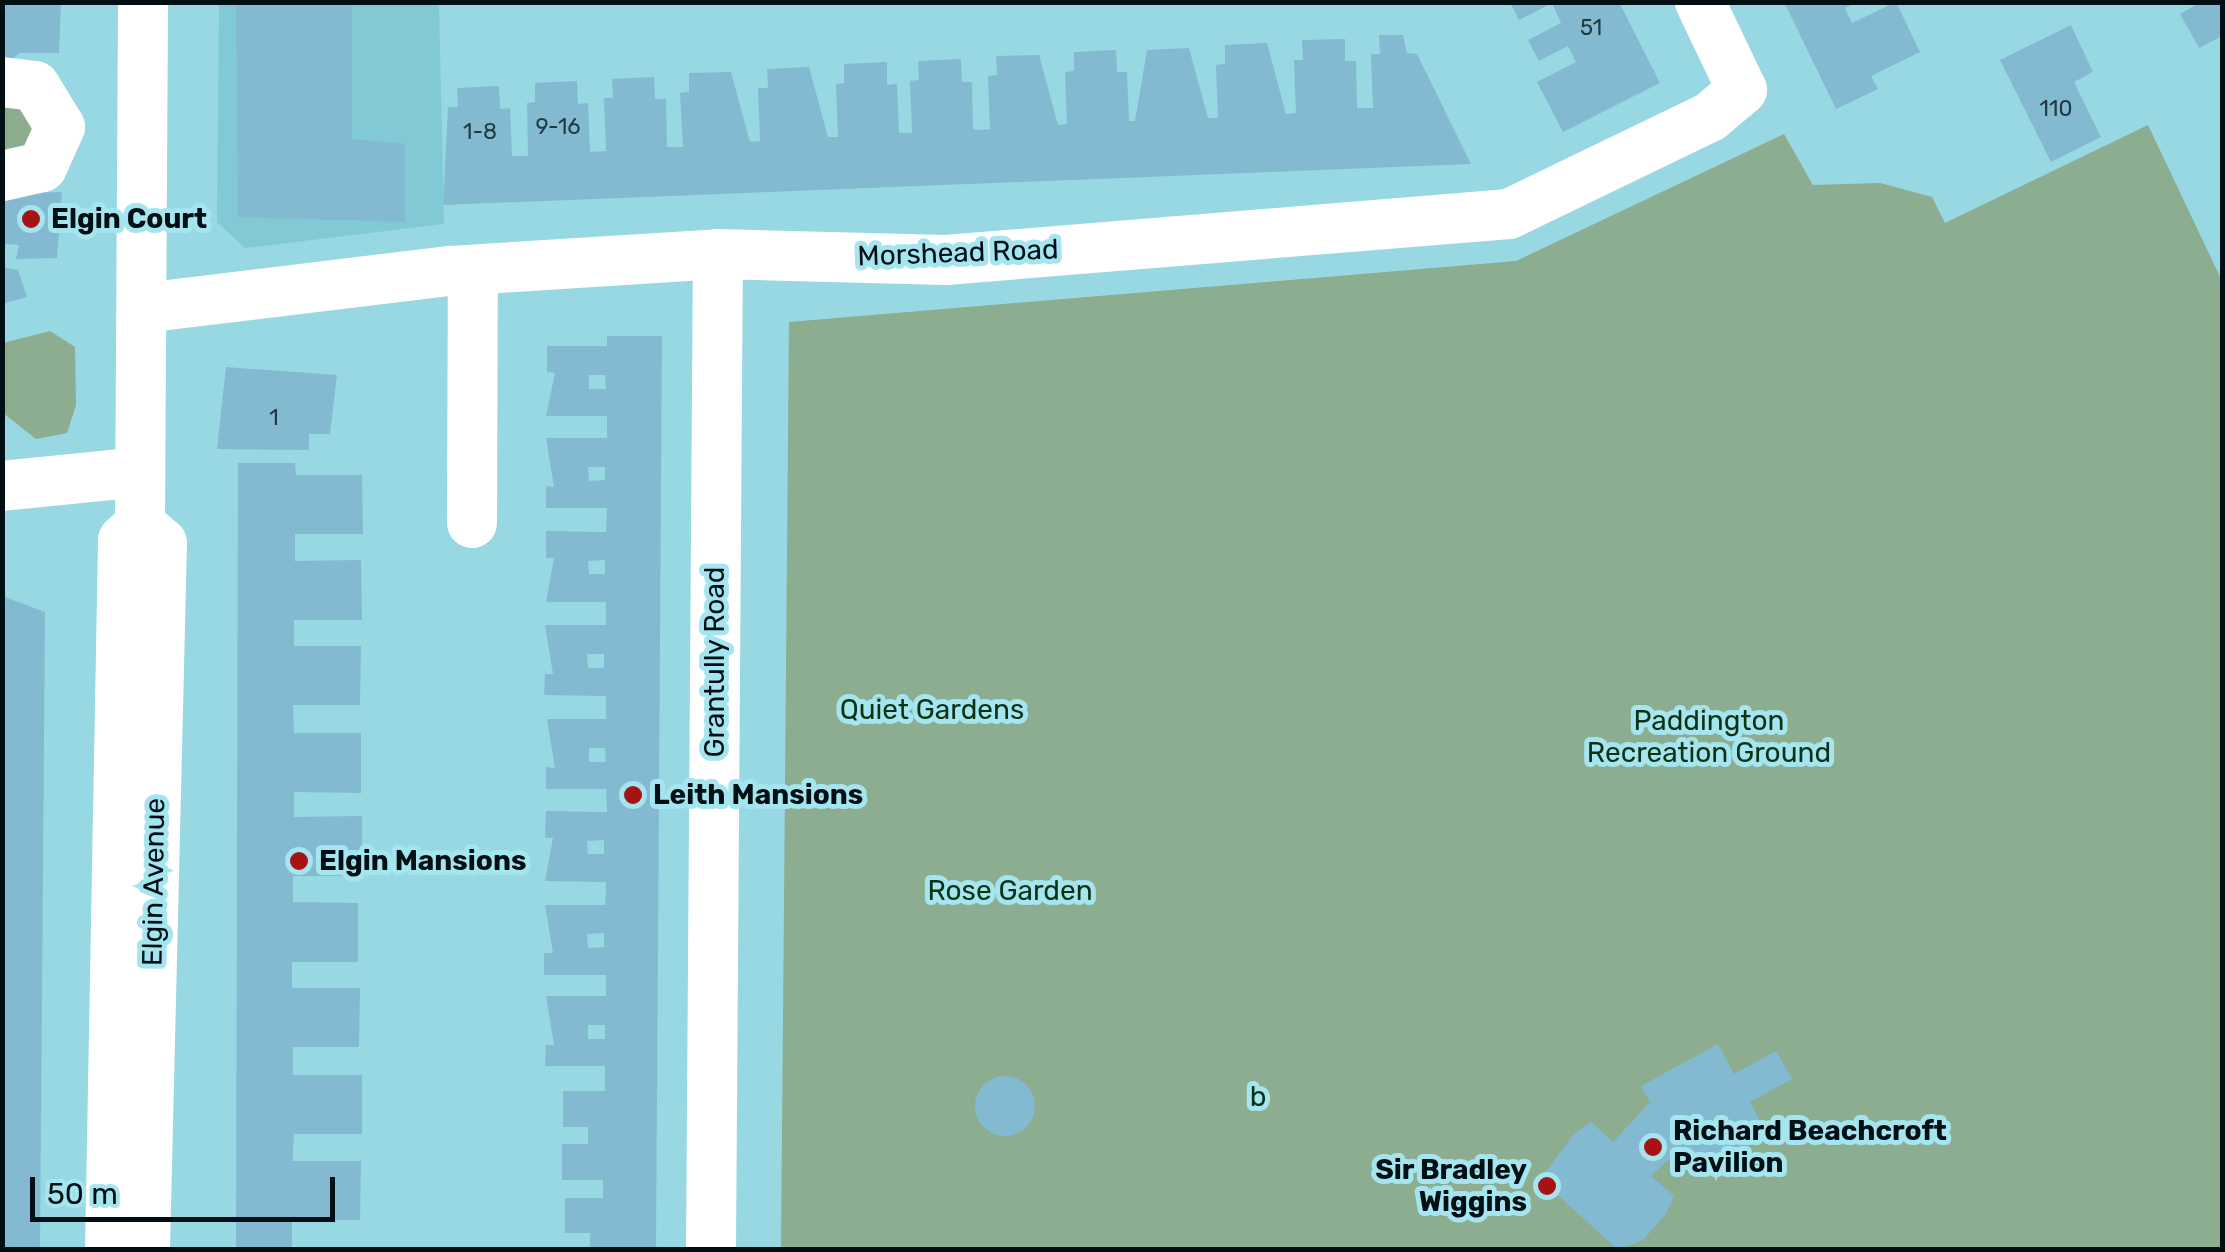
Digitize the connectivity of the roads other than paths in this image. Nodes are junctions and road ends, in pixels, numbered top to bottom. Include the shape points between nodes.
1 (143, 2) edge
2 (1700, 2) edge
3 (2, 82) edge
4 (60, 127) junction
5 (140, 127) junction
6 (2, 176) edge
7 (718, 254) junction
8 (473, 270) junction
9 (143, 308) junction
10 (140, 472) junction
11 (7, 479) edge
12 (472, 523) dead end
13 (140, 524) junction
14 (110, 1250) edge
15 (145, 1250) edge
16 (711, 1250) edge

1 - 5 street, Elgin Avenue
2 - 7 street, Morshead Road via 1742,90 1710,117 1509,214 946,260
3 - 4 street via 35,86
4 - 5 street
4 - 6 street via 42,167
5 - 9 street, Elgin Avenue
7 - 8 street, Morshead Road
7 - 16 street, Grantully Road
8 - 9 street, Morshead Road
8 - 12 street
9 - 10 street, Elgin Avenue
10 - 11 street
10 - 13 street, Elgin Avenue
13 - 14 street, Elgin Avenue via 123,540
13 - 15 street, Elgin Avenue via 162,543

